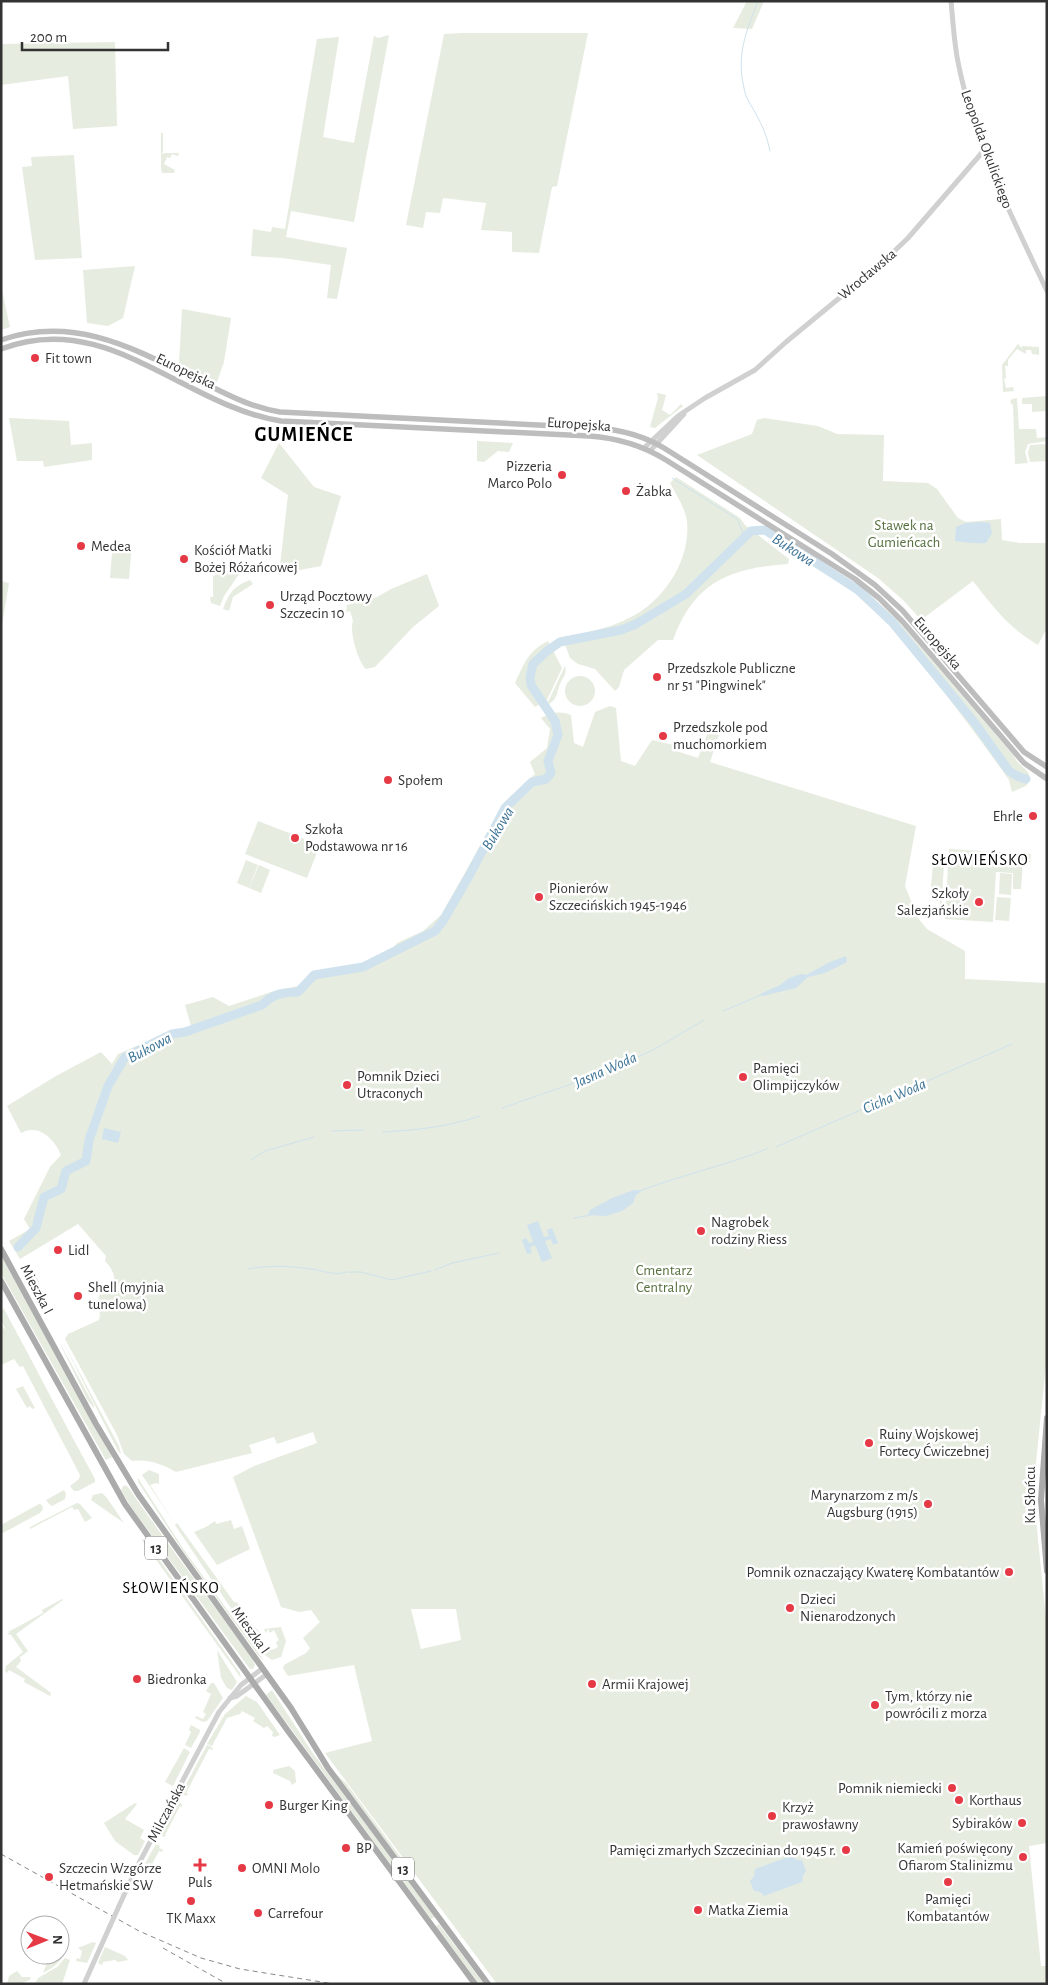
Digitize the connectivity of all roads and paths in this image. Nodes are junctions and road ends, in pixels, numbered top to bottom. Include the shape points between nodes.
1 (951, 1) edge
2 (984, 148) junction
3 (1047, 291) edge
4 (1, 340) edge
5 (1, 350) edge
6 (690, 408) junction
7 (649, 441) junction
8 (656, 444) junction
9 (644, 448) junction
10 (650, 451) junction
11 (1047, 766) edge
12 (1047, 779) edge
13 (1, 1249) edge
14 (1, 1281) edge
15 (1047, 1418) edge
16 (1047, 1571) edge
17 (265, 1671) junction
18 (252, 1681) junction
19 (84, 1984) edge
20 (475, 1984) edge
21 (488, 1984) edge

1 - 2 street, Leopolda Okulickiego via 960,72
2 - 3 street, Leopolda Okulickiego
2 - 6 street, Wrocławska via 897,250 755,370
4 - 7 main road, Europejska via 48,331 99,336 250,405 280,412 598,428
5 - 9 main road, Europejska via 41,340 62,339 94,344 235,408 273,420 597,436
6 - 7 street
6 - 8 street
7 - 8 main road, Europejska
7 - 9 street
8 - 10 street
8 - 11 main road, Europejska via 832,554 875,585 902,610 1024,752
9 - 10 main road, Europejska
10 - 12 main road, Europejska via 866,588 903,622 1024,763
13 - 17 main road, Mieszka I / 13 via 124,1471
14 - 18 main road, Mieszka I / 13 via 121,1498
15 - 16 main road, Ku Słońcu via 1041,1491
17 - 18 street, Milczańska
17 - 21 main road, Mieszka I / 13 via 328,1768
18 - 19 street, Milczańska, bridge via 238,1696 230,1698 209,1730 138,1864
18 - 20 main road, Mieszka I / 13

